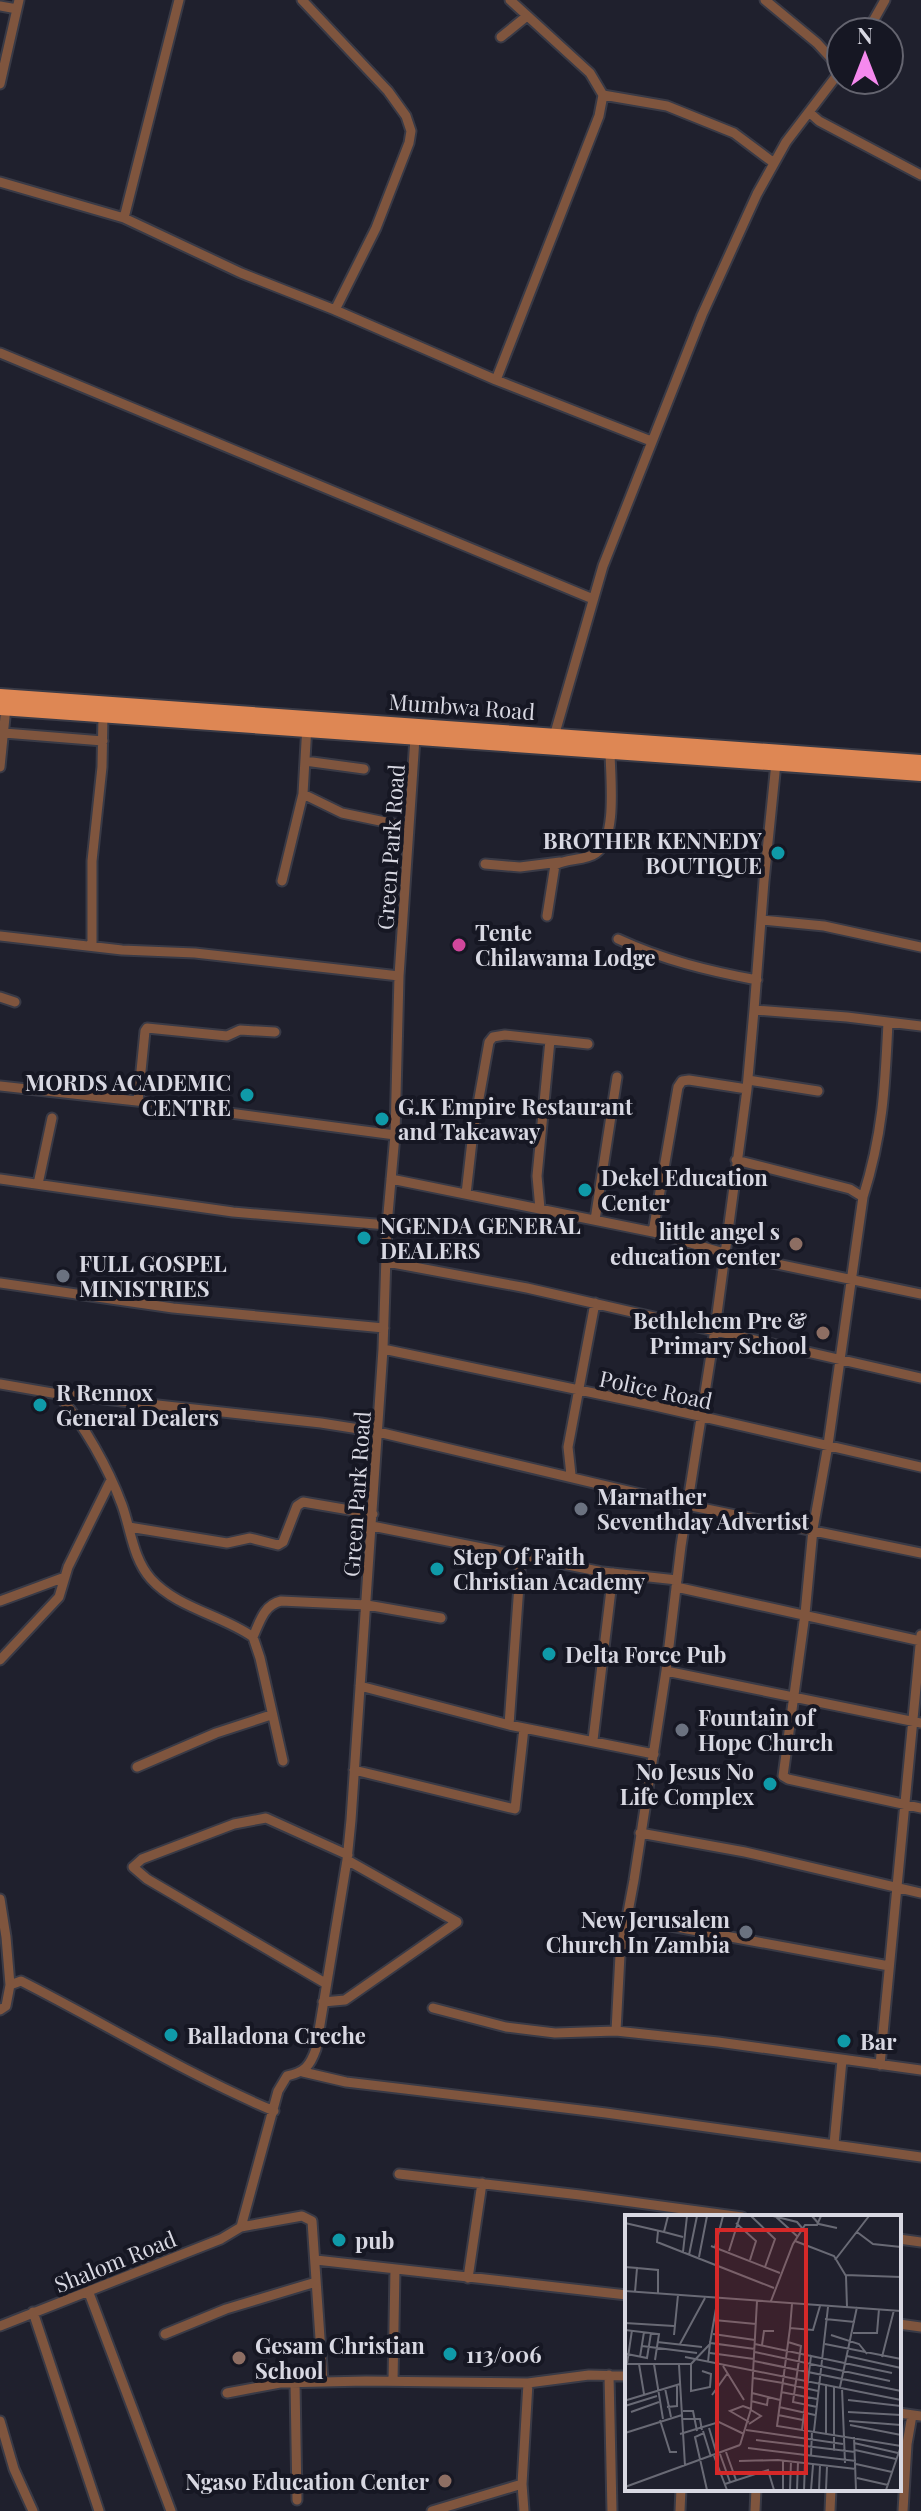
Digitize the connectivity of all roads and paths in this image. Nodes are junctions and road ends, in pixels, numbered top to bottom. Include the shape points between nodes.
1 (179, 0) edge
2 (302, 0) edge
3 (510, 0) edge
4 (765, 0) edge
5 (18, 4) edge
6 (0, 6) edge
7 (527, 16) junction
8 (501, 37) dead end
9 (825, 52) edge
10 (0, 84) edge
11 (825, 90) edge
12 (603, 95) junction
13 (809, 112) junction
14 (774, 163) junction
15 (921, 175) edge
16 (0, 182) edge
17 (124, 218) junction
18 (335, 310) junction
19 (0, 353) edge
20 (496, 380) junction
21 (651, 441) junction
22 (593, 599) junction
23 (4, 702) edge
24 (103, 715) junction
25 (307, 724) junction
26 (4, 733) junction
27 (415, 738) junction
28 (103, 741) junction
29 (553, 741) junction
30 (661, 749) junction
31 (610, 750) junction
32 (305, 761) junction
33 (921, 762) edge
34 (776, 763) junction
35 (0, 767) edge
36 (364, 769) dead end
37 (921, 774) edge
38 (303, 794) junction
39 (409, 827) junction
40 (560, 862) junction
41 (485, 864) dead end
42 (282, 881) dead end
43 (547, 916) dead end
44 (761, 920) junction
45 (0, 936) edge
46 (618, 939) dead end
47 (92, 946) junction
48 (921, 947) edge
49 (399, 976) junction
50 (757, 980) junction
51 (0, 997) edge
52 (15, 1002) dead end
53 (754, 1010) junction
54 (888, 1022) junction
55 (921, 1026) edge
56 (275, 1032) dead end
57 (550, 1040) junction
58 (588, 1044) dead end
59 (617, 1077) dead end
60 (748, 1084) junction
61 (0, 1086) edge
62 (818, 1091) dead end
63 (138, 1101) junction
64 (52, 1118) dead end
65 (395, 1135) junction
66 (736, 1160) junction
67 (0, 1179) edge
68 (391, 1179) junction
69 (38, 1184) junction
70 (466, 1194) junction
71 (863, 1197) junction
72 (540, 1209) junction
73 (595, 1220) junction
74 (387, 1225) junction
75 (653, 1232) junction
76 (724, 1253) junction
77 (387, 1262) junction
78 (852, 1279) junction
79 (0, 1283) edge
80 (921, 1294) edge
81 (595, 1303) junction
82 (384, 1328) junction
83 (715, 1329) junction
84 (383, 1349) junction
85 (841, 1360) junction
86 (921, 1378) edge
87 (0, 1384) edge
88 (577, 1390) junction
89 (58, 1394) junction
90 (700, 1416) junction
91 (378, 1432) junction
92 (828, 1445) junction
93 (921, 1467) edge
94 (571, 1475) junction
95 (110, 1482) junction
96 (687, 1505) junction
97 (373, 1514) junction
98 (372, 1526) junction
99 (129, 1527) junction
100 (813, 1529) junction
101 (921, 1553) edge
102 (521, 1557) junction
103 (613, 1573) junction
104 (65, 1577) junction
105 (677, 1583) junction
106 (2, 1596) edge
107 (367, 1605) junction
108 (805, 1614) junction
109 (441, 1618) dead end
110 (253, 1637) junction
111 (921, 1639) edge
112 (0, 1660) edge
113 (666, 1671) junction
114 (360, 1686) junction
115 (792, 1695) junction
116 (271, 1715) junction
117 (916, 1722) edge
118 (509, 1725) junction
119 (524, 1728) junction
120 (593, 1740) junction
121 (654, 1754) junction
122 (283, 1761) dead end
123 (137, 1767) dead end
124 (354, 1770) junction
125 (903, 1804) junction
126 (921, 1808) edge
127 (640, 1833) junction
128 (348, 1858) junction
129 (896, 1889) junction
130 (921, 1893) edge
131 (0, 1899) edge
132 (627, 1918) junction
133 (889, 1966) junction
134 (325, 1983) junction
135 (10, 1985) junction
136 (323, 2002) junction
137 (433, 2008) dead end
138 (0, 2010) edge
139 (616, 2031) junction
140 (842, 2060) junction
141 (880, 2065) junction
142 (921, 2070) edge
143 (303, 2072) junction
144 (274, 2111) junction
145 (834, 2144) junction
146 (921, 2157) edge
147 (399, 2174) dead end
148 (482, 2183) junction
149 (727, 2215) edge
150 (241, 2227) junction
151 (901, 2239) edge
152 (921, 2242) edge
153 (316, 2260) junction
154 (395, 2269) junction
155 (468, 2278) junction
156 (316, 2282) junction
157 (89, 2293) junction
158 (625, 2295) edge
159 (33, 2312) junction
160 (901, 2324) edge
161 (0, 2326) edge
162 (921, 2327) edge
163 (165, 2334) dead end
164 (609, 2375) junction
165 (625, 2376) edge
166 (393, 2381) junction
167 (323, 2382) junction
168 (295, 2383) junction
169 (528, 2383) junction
170 (227, 2393) dead end
171 (916, 2416) edge
172 (0, 2421) edge
173 (522, 2484) junction
174 (681, 2491) edge
175 (756, 2491) edge
176 (831, 2491) edge
177 (297, 2500) dead end
178 (451, 2508) edge
179 (33, 2511) edge
180 (99, 2511) edge
181 (171, 2511) edge
182 (432, 2511) edge
183 (524, 2511) edge
184 (612, 2511) edge
185 (680, 2511) edge
186 (755, 2511) edge
187 (830, 2511) edge
188 (903, 2511) edge

1 - 17 street
2 - 18 street via 388,91 411,131 376,228
3 - 7 street
4 - 9 street
5 - 6 street
5 - 10 street
7 - 8 street
7 - 12 street via 590,73
11 - 13 street
12 - 14 street via 667,106 734,133
12 - 20 street
13 - 14 street
13 - 15 street
14 - 21 street via 702,315
16 - 17 street
17 - 18 street
18 - 20 street
19 - 22 street
20 - 21 street
21 - 22 street
22 - 29 street
23 - 24 main road, Mumbwa Road
23 - 25 main road, Mumbwa Road
23 - 26 street
24 - 25 main road, Mumbwa Road
24 - 28 street
25 - 27 main road, Mumbwa Road
25 - 29 main road, Mumbwa Road
25 - 32 street
26 - 28 street
26 - 35 street
27 - 29 main road, Mumbwa Road
27 - 39 street, Green Park Road
28 - 47 street via 92,861
29 - 30 main road, Mumbwa Road
29 - 31 main road, Mumbwa Road
30 - 31 main road, Mumbwa Road
30 - 33 main road, Mumbwa Road
30 - 34 main road, Mumbwa Road
31 - 40 street via 605,845 595,855
32 - 36 street
32 - 38 street
34 - 37 main road, Mumbwa Road
34 - 44 street
38 - 39 street via 342,813
38 - 42 street
39 - 49 street, Green Park Road
40 - 41 street
40 - 43 street via 552,869
44 - 48 street via 824,926
44 - 50 street
45 - 47 street
46 - 50 street via 690,966
47 - 49 street
49 - 65 street, Green Park Road
50 - 53 street
51 - 52 street
53 - 54 street
53 - 60 street
54 - 55 street
54 - 71 street via 882,1121
56 - 63 street via 235,1030 227,1036 147,1028
57 - 58 street
57 - 70 street via 505,1035 489,1042
57 - 72 street via 537,1176
59 - 73 street
60 - 62 street
60 - 66 street
60 - 75 street via 689,1080 678,1087
61 - 63 street
63 - 65 street
64 - 69 street
65 - 68 street, Green Park Road
66 - 71 street via 850,1189
66 - 76 street
67 - 69 street
68 - 70 street
68 - 74 street, Green Park Road
69 - 74 street via 233,1212
70 - 72 street
71 - 78 street
72 - 73 street
73 - 75 street
74 - 77 street, Green Park Road
75 - 76 street
76 - 78 street
76 - 83 street
77 - 81 street
77 - 82 street, Green Park Road
78 - 80 street
78 - 85 street
79 - 82 street via 173,1308
81 - 83 street
81 - 88 street
82 - 84 street, Green Park Road
83 - 85 street
83 - 90 street
84 - 88 street, Police Road
84 - 91 street, Green Park Road
85 - 86 street
85 - 92 street
87 - 89 street
88 - 90 street, Police Road
88 - 94 street via 568,1447
89 - 91 street
89 - 95 street
90 - 92 street, Police Road
90 - 96 street
91 - 94 street
91 - 97 street, Green Park Road
92 - 93 street, Police Road
92 - 100 street
94 - 96 street
95 - 99 street
95 - 104 street
96 - 100 street
96 - 105 street
97 - 98 street, Green Park Road
97 - 99 street via 303,1502 278,1545 250,1538 227,1543
98 - 102 street
98 - 107 street, Green Park Road
99 - 110 street via 138,1558 153,1582
100 - 101 street
100 - 108 street
102 - 103 street
102 - 118 street
103 - 105 street
103 - 120 street
104 - 106 street
104 - 112 street via 59,1597
105 - 108 street
105 - 113 street
107 - 109 street
107 - 110 street via 271,1603
107 - 114 street, Green Park Road
108 - 111 street
108 - 115 street
110 - 116 street
111 - 117 street
113 - 115 street
113 - 121 street
114 - 118 street
114 - 124 street, Green Park Road
115 - 117 street
115 - 125 street via 783,1776
116 - 122 street
116 - 123 street
117 - 125 street
118 - 119 street
119 - 120 street
119 - 124 street via 515,1809
120 - 121 street
121 - 127 street
124 - 128 street, Green Park Road
125 - 126 street
125 - 129 street
127 - 129 street via 851,1875
127 - 132 street
128 - 134 street, Green Park Road
128 - 134 street via 266,1818 234,1824 133,1867
128 - 136 street via 457,1922 345,2000
129 - 130 street
129 - 133 street
131 - 135 street
132 - 133 street
132 - 139 street
133 - 141 street
134 - 136 street, Green Park Road
135 - 138 street via 6,2006
135 - 144 street via 21,1981
136 - 143 street, Green Park Road via 316,2049
137 - 139 street via 506,2027 555,2033
139 - 140 street
140 - 141 street
140 - 145 street
141 - 142 street
143 - 144 street, Green Park Road via 287,2076
143 - 145 street via 346,2082
144 - 150 street, Green Park Road
145 - 146 street
147 - 148 street
148 - 149 street
148 - 155 street
150 - 153 street, Shalom Road via 308,2218
150 - 157 street, Shalom Road
151 - 152 street
153 - 154 street
153 - 156 street
154 - 155 street
154 - 166 street
155 - 158 street
156 - 163 street
156 - 167 street
157 - 159 street, Shalom Road
157 - 181 street
159 - 161 street, Shalom Road
159 - 180 street
160 - 162 street
164 - 165 street
164 - 169 street
164 - 184 street
166 - 167 street
166 - 169 street
167 - 168 street
168 - 170 street
168 - 177 street
169 - 173 street
171 - 188 street via 907,2444
172 - 179 street
173 - 178 street
173 - 183 street
174 - 185 street
175 - 186 street
176 - 187 street
178 - 182 street

